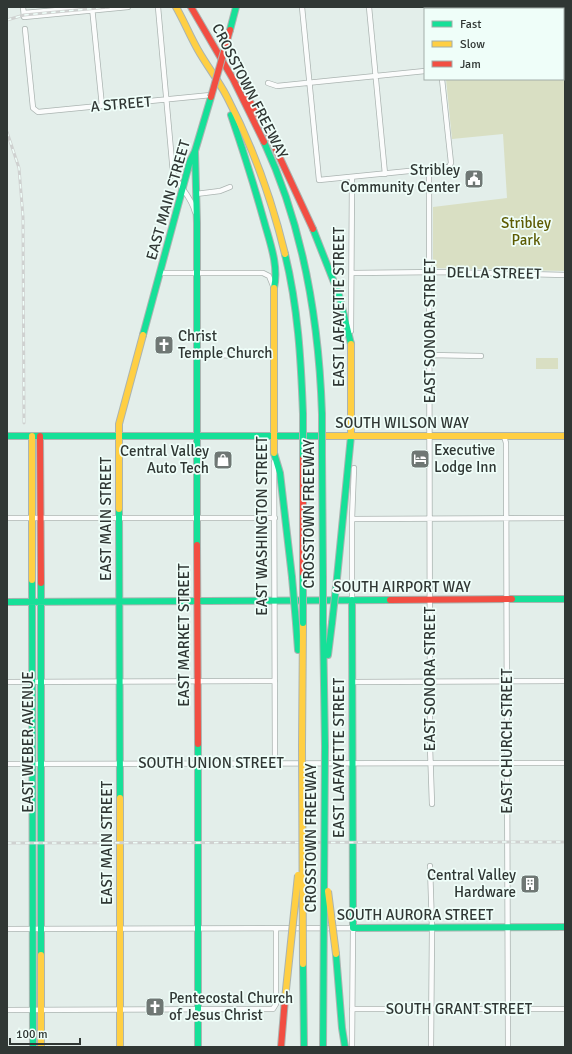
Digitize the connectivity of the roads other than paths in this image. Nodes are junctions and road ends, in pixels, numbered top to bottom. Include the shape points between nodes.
1 (23, 7) edge
2 (128, 7) edge
3 (158, 7) edge
4 (176, 7) edge
5 (192, 7) edge
6 (236, 7) edge
7 (302, 7) edge
8 (368, 7) edge
9 (92, 8) edge
10 (25, 29) dead end
11 (424, 71) edge
12 (375, 77) junction
13 (442, 80) edge
14 (268, 83) dead end
15 (310, 83) junction
16 (236, 85) junction
17 (210, 96) junction
18 (167, 100) junction
19 (228, 100) junction
20 (102, 106) junction
21 (195, 151) junction
22 (429, 169) junction
23 (385, 174) junction
24 (352, 177) junction
25 (230, 187) dead end
26 (182, 189) junction
27 (196, 194) junction
28 (197, 223) junction
29 (160, 273) junction
30 (352, 273) junction
31 (430, 273) junction
32 (196, 274) junction
33 (565, 275) edge
34 (274, 288) junction
35 (351, 344) junction
36 (197, 355) junction
37 (430, 355) junction
38 (274, 356) junction
39 (480, 356) dead end
40 (7, 436) edge
41 (32, 436) junction
42 (40, 436) junction
43 (274, 436) junction
44 (351, 436) junction
45 (430, 436) junction
46 (504, 436) junction
47 (565, 436) edge
48 (118, 437) junction
49 (197, 437) junction
50 (274, 453) junction
51 (354, 468) dead end
52 (7, 518) edge
53 (32, 518) junction
54 (41, 518) junction
55 (197, 518) junction
56 (275, 518) junction
57 (430, 518) junction
58 (507, 518) junction
59 (565, 518) edge
60 (120, 519) junction
61 (352, 519) junction
62 (507, 599) junction
63 (565, 599) edge
64 (120, 600) junction
65 (197, 600) junction
66 (275, 600) junction
67 (352, 600) junction
68 (430, 600) junction
69 (7, 602) edge
70 (32, 602) junction
71 (42, 602) junction
72 (300, 623) junction
73 (275, 681) junction
74 (507, 681) junction
75 (565, 681) edge
76 (7, 682) edge
77 (32, 682) junction
78 (41, 682) junction
79 (120, 682) junction
80 (198, 682) junction
81 (352, 682) junction
82 (430, 682) junction
83 (325, 685) junction
84 (275, 763) junction
85 (352, 763) junction
86 (430, 763) junction
87 (507, 763) junction
88 (565, 763) edge
89 (7, 764) edge
90 (32, 764) junction
91 (41, 764) junction
92 (120, 764) junction
93 (198, 764) junction
94 (432, 804) dead end
95 (302, 838) junction
96 (324, 858) junction
97 (430, 866) dead end
98 (507, 927) junction
99 (565, 927) edge
100 (198, 928) junction
101 (276, 928) junction
102 (353, 928) junction
103 (432, 928) junction
104 (7, 929) edge
105 (33, 929) junction
106 (41, 929) junction
107 (120, 929) junction
108 (352, 1009) junction
109 (508, 1009) junction
110 (565, 1009) edge
111 (7, 1010) edge
112 (34, 1010) junction
113 (41, 1010) junction
114 (120, 1010) junction
115 (198, 1010) junction
116 (431, 1010) junction
117 (34, 1047) edge
118 (41, 1047) edge
119 (120, 1047) edge
120 (198, 1047) edge
121 (281, 1047) edge
122 (304, 1047) edge
123 (323, 1047) edge
124 (345, 1047) edge
125 (352, 1047) edge
126 (431, 1047) edge
127 (508, 1047) edge

1 - 9 street via 24,15
2 - 9 street
3 - 18 street, EAST MARKET STREET
4 - 19 main road, CROSSTOWN FREEWAY
5 - 16 main road, CROSSTOWN FREEWAY
6 - 17 main road, EAST MAIN STREET, bridge
7 - 15 street
8 - 12 street
9 - 20 street
10 - 20 street, A STREET via 33,108 38,112
11 - 12 street
12 - 15 street
12 - 23 street
13 - 22 street via 451,164 447,167
14 - 15 street via 277,86
15 - 24 street via 320,180
16 - 35 main road via 245,93 266,127 306,211 323,250
16 - 83 main road, CROSSTOWN FREEWAY, bridge via 276,169 293,217 307,268 315,313 322,414
17 - 18 street, A STREET
17 - 21 main road, EAST MAIN STREET
18 - 20 street, A STREET
18 - 26 street, EAST MARKET STREET via 173,173
19 - 34 main road, EAST WASHINGTON STREET via 274,258
19 - 72 main road, CROSSTOWN FREEWAY, bridge via 256,160 279,225 297,316 303,414 303,577
21 - 26 main road, EAST MAIN STREET
21 - 27 main road, EAST MARKET STREET
22 - 23 street
22 - 31 street, EAST SONORA STREET
23 - 24 street
24 - 30 street, EAST LAFAYETTE STREET
25 - 27 street
26 - 28 street, EAST MARKET STREET via 192,202
26 - 29 main road, EAST MAIN STREET
27 - 28 main road, EAST MARKET STREET
28 - 32 main road, EAST MARKET STREET
29 - 32 street
29 - 48 main road, EAST MAIN STREET via 119,424
30 - 31 street, DELLA STREET
30 - 35 street, EAST LAFAYETTE STREET
31 - 33 street, DELLA STREET
31 - 37 street, EAST SONORA STREET
32 - 34 street via 263,273 269,276
32 - 36 main road, EAST MARKET STREET
34 - 38 main road, EAST WASHINGTON STREET
35 - 44 main road, EAST LAFAYETTE STREET
36 - 38 street
36 - 49 main road, EAST MARKET STREET
37 - 39 street
37 - 45 street, EAST SONORA STREET
38 - 43 main road, EAST WASHINGTON STREET
40 - 41 main road, SOUTH WILSON WAY
41 - 42 main road, SOUTH WILSON WAY
41 - 53 main road, EAST WEBER AVENUE
42 - 48 main road, SOUTH WILSON WAY
42 - 54 main road, EAST WEBER AVENUE
43 - 44 main road, SOUTH WILSON WAY
43 - 49 main road, SOUTH WILSON WAY
43 - 50 main road, EAST WASHINGTON STREET
44 - 45 main road, SOUTH WILSON WAY
44 - 83 main road, EAST LAFAYETTE STREET, bridge
45 - 46 main road, SOUTH WILSON WAY
45 - 57 street, EAST SONORA STREET
46 - 47 main road, SOUTH WILSON WAY
46 - 58 street, EAST CHURCH STREET
48 - 49 main road, SOUTH WILSON WAY
48 - 60 main road, EAST MAIN STREET
49 - 55 main road, EAST MARKET STREET
50 - 56 street, EAST WASHINGTON STREET
50 - 72 main road, bridge via 280,472
51 - 61 street, EAST LAFAYETTE STREET
52 - 53 street
53 - 54 street
53 - 70 main road, EAST WEBER AVENUE
54 - 60 street
54 - 71 main road, EAST WEBER AVENUE
55 - 56 street
55 - 60 street
55 - 65 main road, EAST MARKET STREET
56 - 66 street, EAST WASHINGTON STREET
57 - 58 street
57 - 61 street
57 - 68 street, EAST SONORA STREET
58 - 59 street
58 - 62 street, EAST CHURCH STREET
60 - 64 main road, EAST MAIN STREET
61 - 67 street, EAST LAFAYETTE STREET
62 - 63 main road, SOUTH AIRPORT WAY
62 - 68 main road, SOUTH AIRPORT WAY
62 - 74 street, EAST CHURCH STREET
64 - 65 main road, SOUTH AIRPORT WAY
64 - 71 main road, SOUTH AIRPORT WAY
64 - 79 main road, EAST MAIN STREET
65 - 66 main road, SOUTH AIRPORT WAY
65 - 80 main road, EAST MARKET STREET
66 - 67 main road, SOUTH AIRPORT WAY
66 - 73 street, EAST WASHINGTON STREET
67 - 68 main road, SOUTH AIRPORT WAY
67 - 81 main road, EAST LAFAYETTE STREET
68 - 82 street, EAST SONORA STREET
69 - 70 main road, SOUTH AIRPORT WAY
70 - 71 main road, SOUTH AIRPORT WAY
70 - 77 main road, EAST WEBER AVENUE
71 - 78 main road, EAST WEBER AVENUE
72 - 95 main road, CROSSTOWN FREEWAY, bridge via 298,654 302,689
73 - 80 street
73 - 84 street, EAST WASHINGTON STREET
74 - 75 street
74 - 82 street
74 - 87 street, EAST CHURCH STREET
76 - 77 street
77 - 78 street
77 - 90 main road, EAST WEBER AVENUE
78 - 79 street
78 - 91 main road, EAST WEBER AVENUE
79 - 80 street
79 - 92 main road, EAST MAIN STREET
80 - 93 main road, EAST MARKET STREET
81 - 82 street
81 - 85 main road, EAST LAFAYETTE STREET
82 - 86 street, EAST SONORA STREET
83 - 96 main road, CROSSTOWN FREEWAY, bridge
84 - 85 street, SOUTH UNION STREET
84 - 93 street, SOUTH UNION STREET
85 - 86 street, SOUTH UNION STREET
85 - 102 main road, EAST LAFAYETTE STREET
86 - 87 street, SOUTH UNION STREET
86 - 94 street, EAST SONORA STREET
87 - 88 street, SOUTH UNION STREET
87 - 98 street, EAST CHURCH STREET
89 - 90 street, SOUTH UNION STREET
90 - 91 street, SOUTH UNION STREET
90 - 105 main road, EAST WEBER AVENUE
91 - 92 street, SOUTH UNION STREET
91 - 106 main road, EAST WEBER AVENUE
92 - 93 street, SOUTH UNION STREET
92 - 107 main road, EAST MAIN STREET
93 - 100 main road, EAST MARKET STREET
95 - 121 main road, bridge
95 - 122 main road, CROSSTOWN FREEWAY, bridge
96 - 123 main road, CROSSTOWN FREEWAY, bridge
96 - 124 main road, bridge
97 - 103 street
98 - 99 main road, SOUTH AURORA STREET
98 - 103 main road, SOUTH AURORA STREET
98 - 109 street, EAST CHURCH STREET
100 - 101 street, SOUTH AURORA STREET
100 - 107 street, SOUTH AURORA STREET
100 - 115 main road, EAST MARKET STREET
101 - 102 street, SOUTH AURORA STREET
101 - 115 street via 275,1006 270,1009
102 - 103 main road, SOUTH AURORA STREET
102 - 108 street, EAST LAFAYETTE STREET
103 - 116 street
104 - 105 street, SOUTH AURORA STREET
105 - 106 street, SOUTH AURORA STREET
105 - 112 main road, EAST WEBER AVENUE
106 - 107 street, SOUTH AURORA STREET
106 - 113 main road, EAST WEBER AVENUE
107 - 114 main road, EAST MAIN STREET
108 - 116 street, SOUTH GRANT STREET
108 - 125 street, EAST LAFAYETTE STREET
109 - 110 street, SOUTH GRANT STREET
109 - 116 street, SOUTH GRANT STREET
109 - 127 street, EAST CHURCH STREET
111 - 112 street
112 - 113 street
112 - 117 main road, EAST WEBER AVENUE
113 - 114 street
113 - 118 main road, EAST WEBER AVENUE
114 - 115 street
114 - 119 main road, EAST MAIN STREET
115 - 120 main road, EAST MARKET STREET
116 - 126 street

